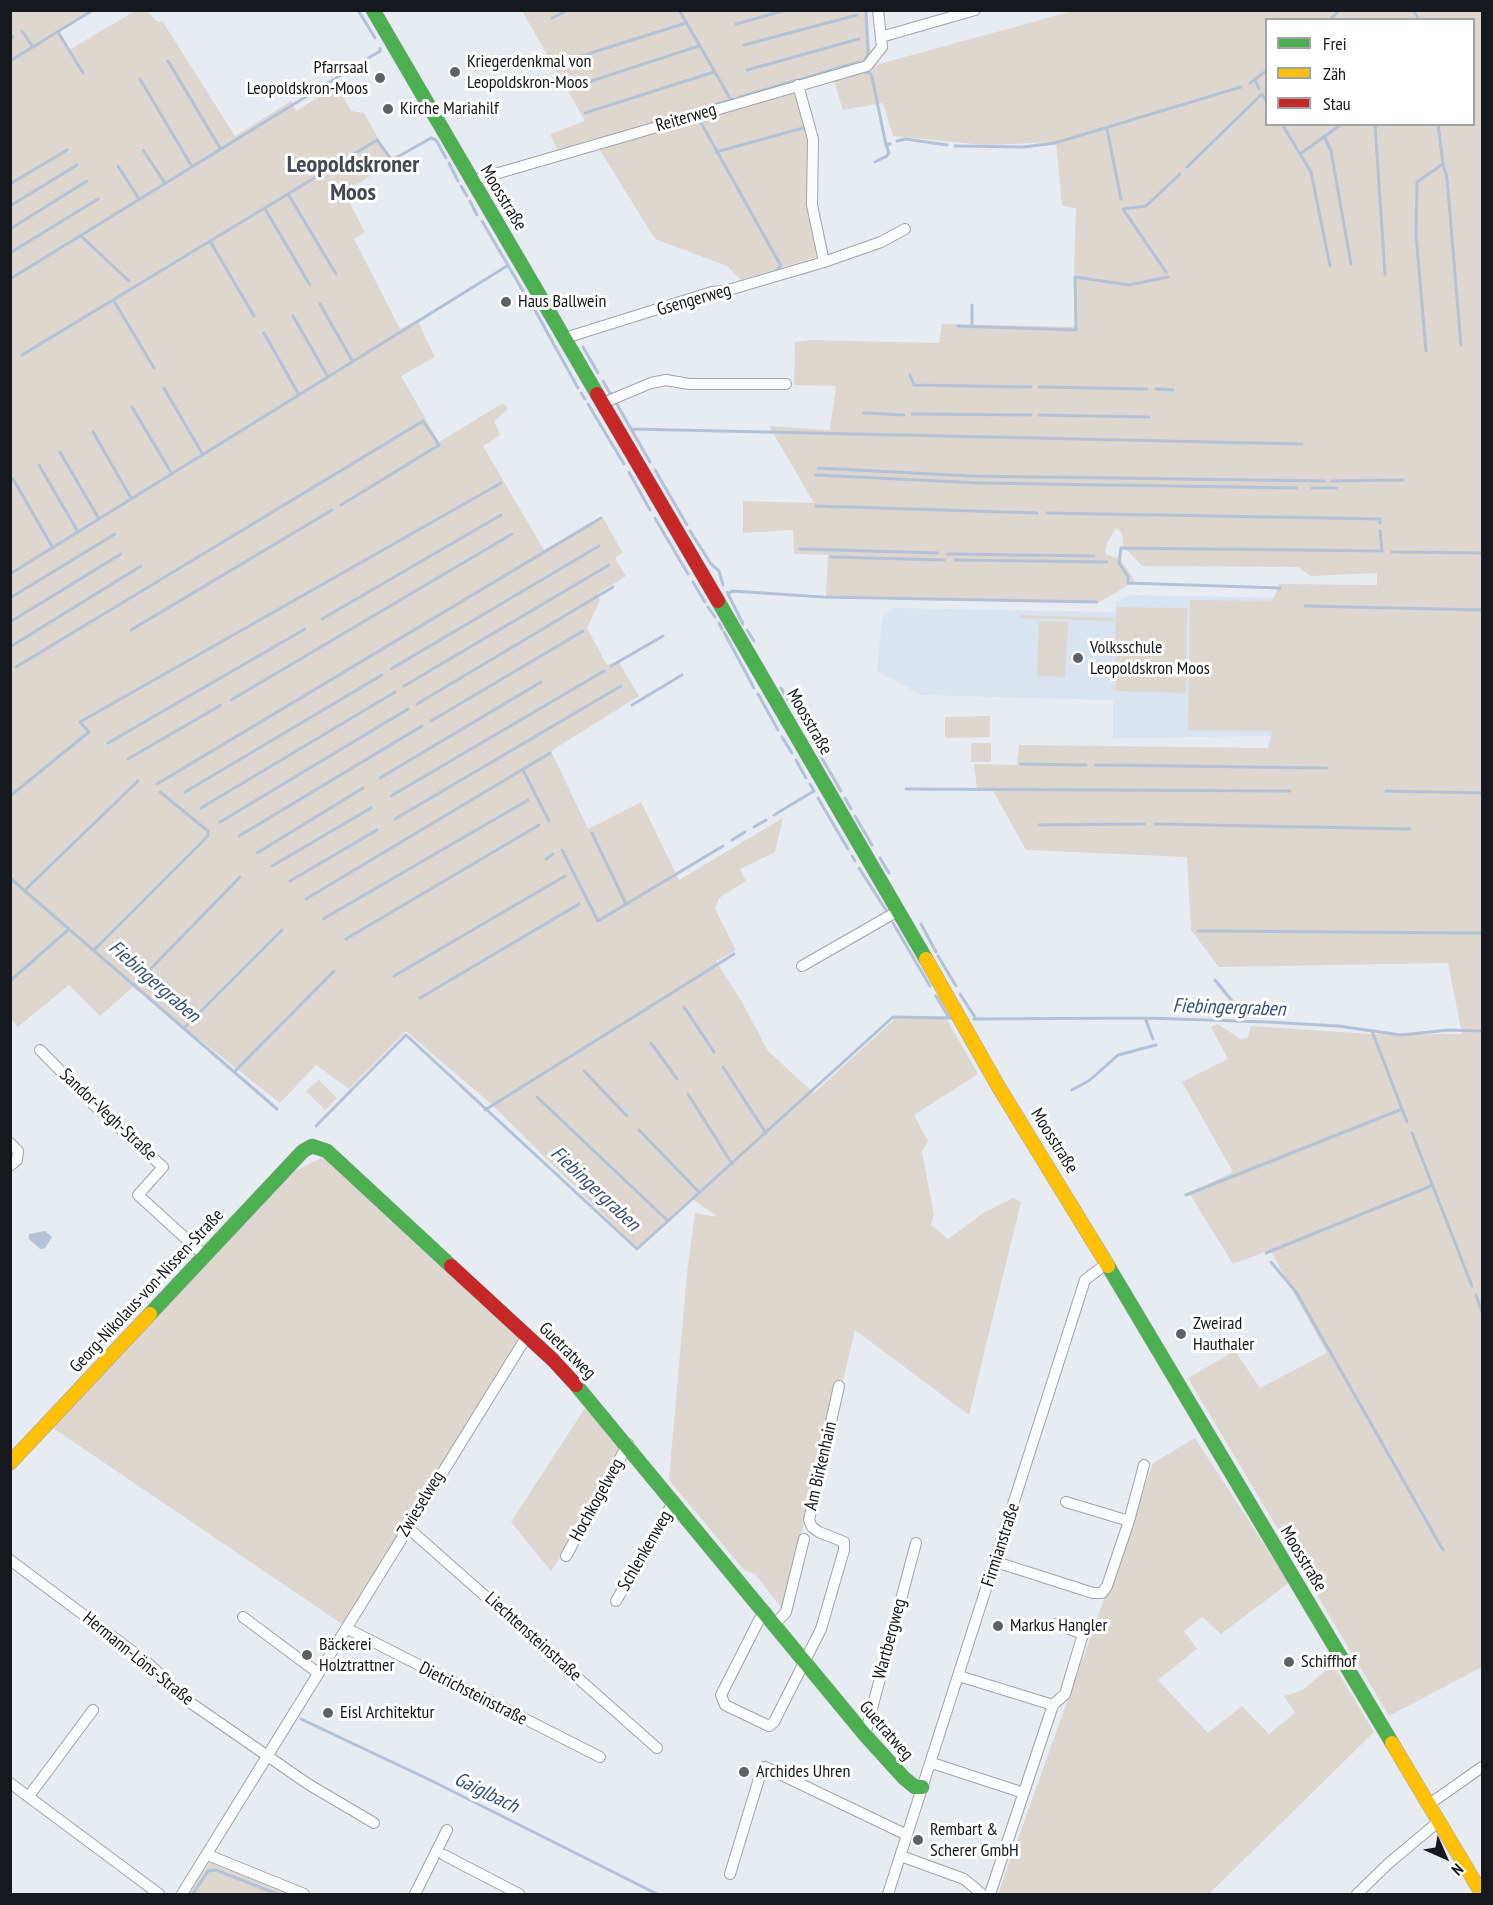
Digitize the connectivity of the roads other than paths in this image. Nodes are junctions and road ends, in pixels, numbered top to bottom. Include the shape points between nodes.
1 (373, 10) edge
2 (878, 10) edge
3 (975, 10) edge
4 (881, 37) junction
5 (798, 86) junction
6 (471, 181) junction
7 (905, 229) dead end
8 (824, 262) junction
9 (565, 338) junction
10 (786, 384) dead end
11 (603, 403) junction
12 (898, 911) junction
13 (802, 966) dead end
14 (40, 1050) dead end
15 (10, 1143) edge
16 (312, 1146) joint
17 (10, 1166) edge
18 (205, 1256) junction
19 (1106, 1264) junction
20 (526, 1336) junction
21 (839, 1386) dead end
22 (628, 1444) junction
23 (10, 1463) edge
24 (1144, 1465) dead end
25 (674, 1501) junction
26 (1066, 1502) dead end
27 (1129, 1521) junction
28 (407, 1527) junction
29 (804, 1539) dead end
30 (916, 1543) dead end
31 (566, 1556) dead end
32 (10, 1560) edge
33 (996, 1562) junction
34 (616, 1601) dead end
35 (243, 1617) dead end
36 (770, 1618) junction
37 (1056, 1624) dead end
38 (346, 1628) junction
39 (805, 1663) junction
40 (318, 1673) junction
41 (959, 1676) junction
42 (1053, 1706) junction
43 (93, 1710) dead end
44 (865, 1735) junction
45 (657, 1748) dead end
46 (267, 1757) junction
47 (600, 1757) dead end
48 (932, 1763) junction
49 (1482, 1767) edge
50 (10, 1783) edge
51 (922, 1787) junction
52 (1024, 1793) junction
53 (29, 1796) junction
54 (1428, 1805) junction
55 (1438, 1821) junction
56 (374, 1823) dead end
57 (447, 1830) dead end
58 (907, 1835) junction
59 (208, 1855) junction
60 (444, 1855) dead end
61 (901, 1856) junction
62 (730, 1874) dead end
63 (159, 1894) edge
64 (182, 1894) edge
65 (304, 1894) edge
66 (415, 1894) edge
67 (519, 1894) edge
68 (888, 1894) edge
69 (982, 1894) edge
70 (990, 1894) edge
71 (1357, 1894) edge
72 (1482, 1894) edge

1 - 6 street, Moosstraße
2 - 4 street, Reiterweg
3 - 4 street
4 - 5 street, Reiterweg via 882,47 867,66
5 - 6 street, Reiterweg
5 - 8 street via 813,139 812,205
6 - 9 street, Moosstraße
7 - 8 street, Gsengerweg
8 - 9 street, Gsengerweg
9 - 11 street, Moosstraße
10 - 11 street via 666,381 651,383
11 - 12 street, Moosstraße
12 - 13 street
12 - 19 street, Moosstraße
14 - 18 street, Sandor-Vegh-Straße via 163,1167 138,1195
15 - 17 street via 18,1151 17,1160
16 - 18 street, Georg-Nikolaus-von-Nissen-Straße
16 - 20 street, Guetratweg via 327,1151
18 - 23 street, Georg-Nikolaus-von-Nissen-Straße
19 - 33 street, Firmianstraße via 1085,1280
19 - 54 street, Moosstraße
20 - 22 street, Guetratweg via 558,1365
20 - 28 street, Zwieselweg
21 - 39 street, Am Birkenhain via 809,1520 819,1532 844,1542 844,1550 831,1600
22 - 25 street, Guetratweg
22 - 31 street, Hochkogelweg
24 - 27 street
25 - 34 street, Schlenkenweg
25 - 36 street, Guetratweg
26 - 27 street
27 - 33 street via 1102,1593
28 - 38 street, Zwieselweg
28 - 45 street, Liechtensteinstraße
29 - 36 street via 786,1612
30 - 44 street, Wartbergweg
32 - 46 street, Hermann-Löns-Straße via 148,1664 188,1701
33 - 41 street, Firmianstraße
35 - 40 street
36 - 39 street, Guetratweg
36 - 39 street via 759,1620 721,1695 722,1702 769,1726
37 - 42 street via 1083,1634 1065,1694
38 - 40 street, Zwieselweg
38 - 47 street, Dietrichsteinstraße
39 - 44 street, Guetratweg
40 - 46 street, Zwieselweg
41 - 42 street
41 - 48 street, Firmianstraße
42 - 52 street
43 - 53 street
44 - 51 street, Guetratweg via 904,1778 915,1787
46 - 56 street
46 - 59 street, Zwieselweg
48 - 51 street, Firmianstraße
48 - 52 street
49 - 54 street
50 - 53 street
51 - 58 street, Firmianstraße
52 - 70 street
53 - 63 street
54 - 55 street, Moosstraße
55 - 71 street
55 - 72 street, Moosstraße
57 - 66 street
58 - 61 street, Firmianstraße
58 - 62 street via 765,1767
59 - 64 street, Zwieselweg
59 - 65 street
60 - 67 street
61 - 68 street, Firmianstraße
61 - 69 street via 964,1879

